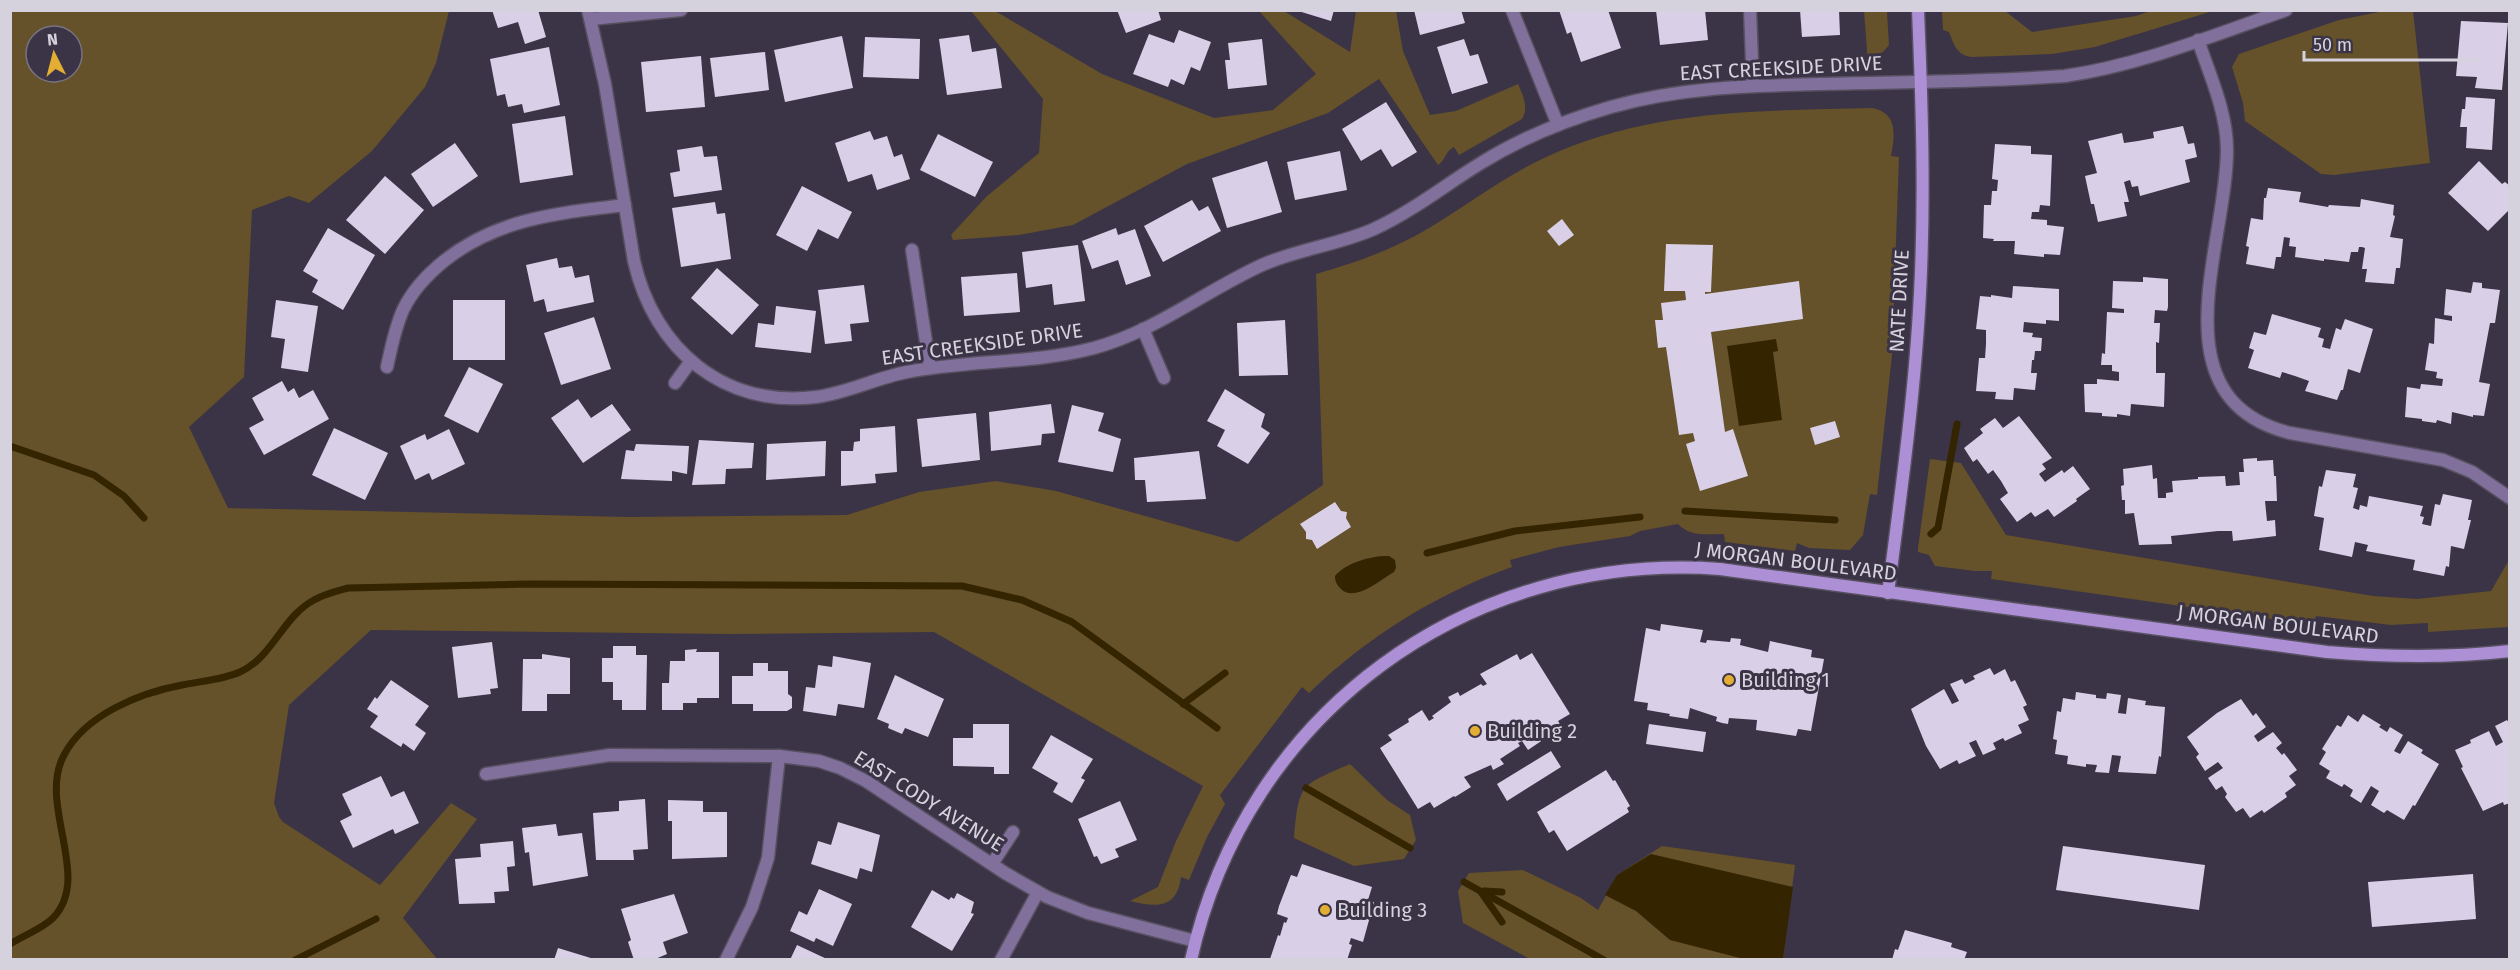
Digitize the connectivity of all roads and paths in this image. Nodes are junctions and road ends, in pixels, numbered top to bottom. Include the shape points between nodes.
1 (681, 10) edge
2 (1512, 10) edge
3 (1750, 10) edge
4 (1918, 10) edge
5 (2286, 10) edge
6 (589, 15) edge
7 (2198, 40) junction
8 (1921, 81) junction
9 (1753, 86) junction
10 (1558, 125) junction
11 (625, 205) junction
12 (912, 250) dead end
13 (1143, 329) junction
14 (692, 361) junction
15 (387, 367) dead end
16 (930, 368) junction
17 (1164, 378) dead end
18 (675, 383) dead end
19 (2510, 498) edge
20 (1888, 593) junction
21 (2510, 651) edge
22 (779, 756) junction
23 (486, 774) dead end
24 (1013, 832) dead end
25 (992, 864) junction
26 (1038, 892) junction
27 (1195, 941) junction
28 (726, 960) edge
29 (1001, 960) edge
30 (1191, 960) edge

1 - 6 street
2 - 10 street
3 - 9 street
4 - 8 street, NATE DRIVE
5 - 7 street, EAST CREEKSIDE DRIVE
6 - 11 street, EAST CREEKSIDE DRIVE via 606,84
7 - 8 street, EAST CREEKSIDE DRIVE via 2076,74
7 - 19 street via 2226,130 2226,173 2206,328 2210,359 2223,387 2240,408 2270,427 2443,460 2472,472
8 - 9 street, EAST CREEKSIDE DRIVE
8 - 20 street, NATE DRIVE via 1923,211 1919,309
9 - 10 street, EAST CREEKSIDE DRIVE via 1692,90 1641,99
10 - 13 street, EAST CREEKSIDE DRIVE via 1490,158 1383,225 1341,242 1263,264
11 - 14 street, EAST CREEKSIDE DRIVE via 634,261 647,305 667,336
11 - 15 street via 513,223 455,252 432,272 405,307
12 - 16 street
13 - 16 street, EAST CREEKSIDE DRIVE via 1098,347 1056,356
13 - 17 street
14 - 16 street, EAST CREEKSIDE DRIVE via 737,389 767,397 792,398 825,395
14 - 18 street
20 - 21 street, J MORGAN BOULEVARD via 2327,652 2433,656
20 - 27 street, J MORGAN BOULEVARD via 1720,569 1651,567 1593,574 1544,586 1500,600 1445,626 1411,645 1347,692 1286,755 1233,840
22 - 23 street, EAST CODY AVENUE via 610,755
22 - 25 street, EAST CODY AVENUE via 819,761 849,772
22 - 28 street via 768,858 752,907
24 - 25 street
25 - 26 street, EAST CODY AVENUE
26 - 27 street, EAST CODY AVENUE via 1088,913
26 - 29 street
27 - 30 street, J MORGAN BOULEVARD

